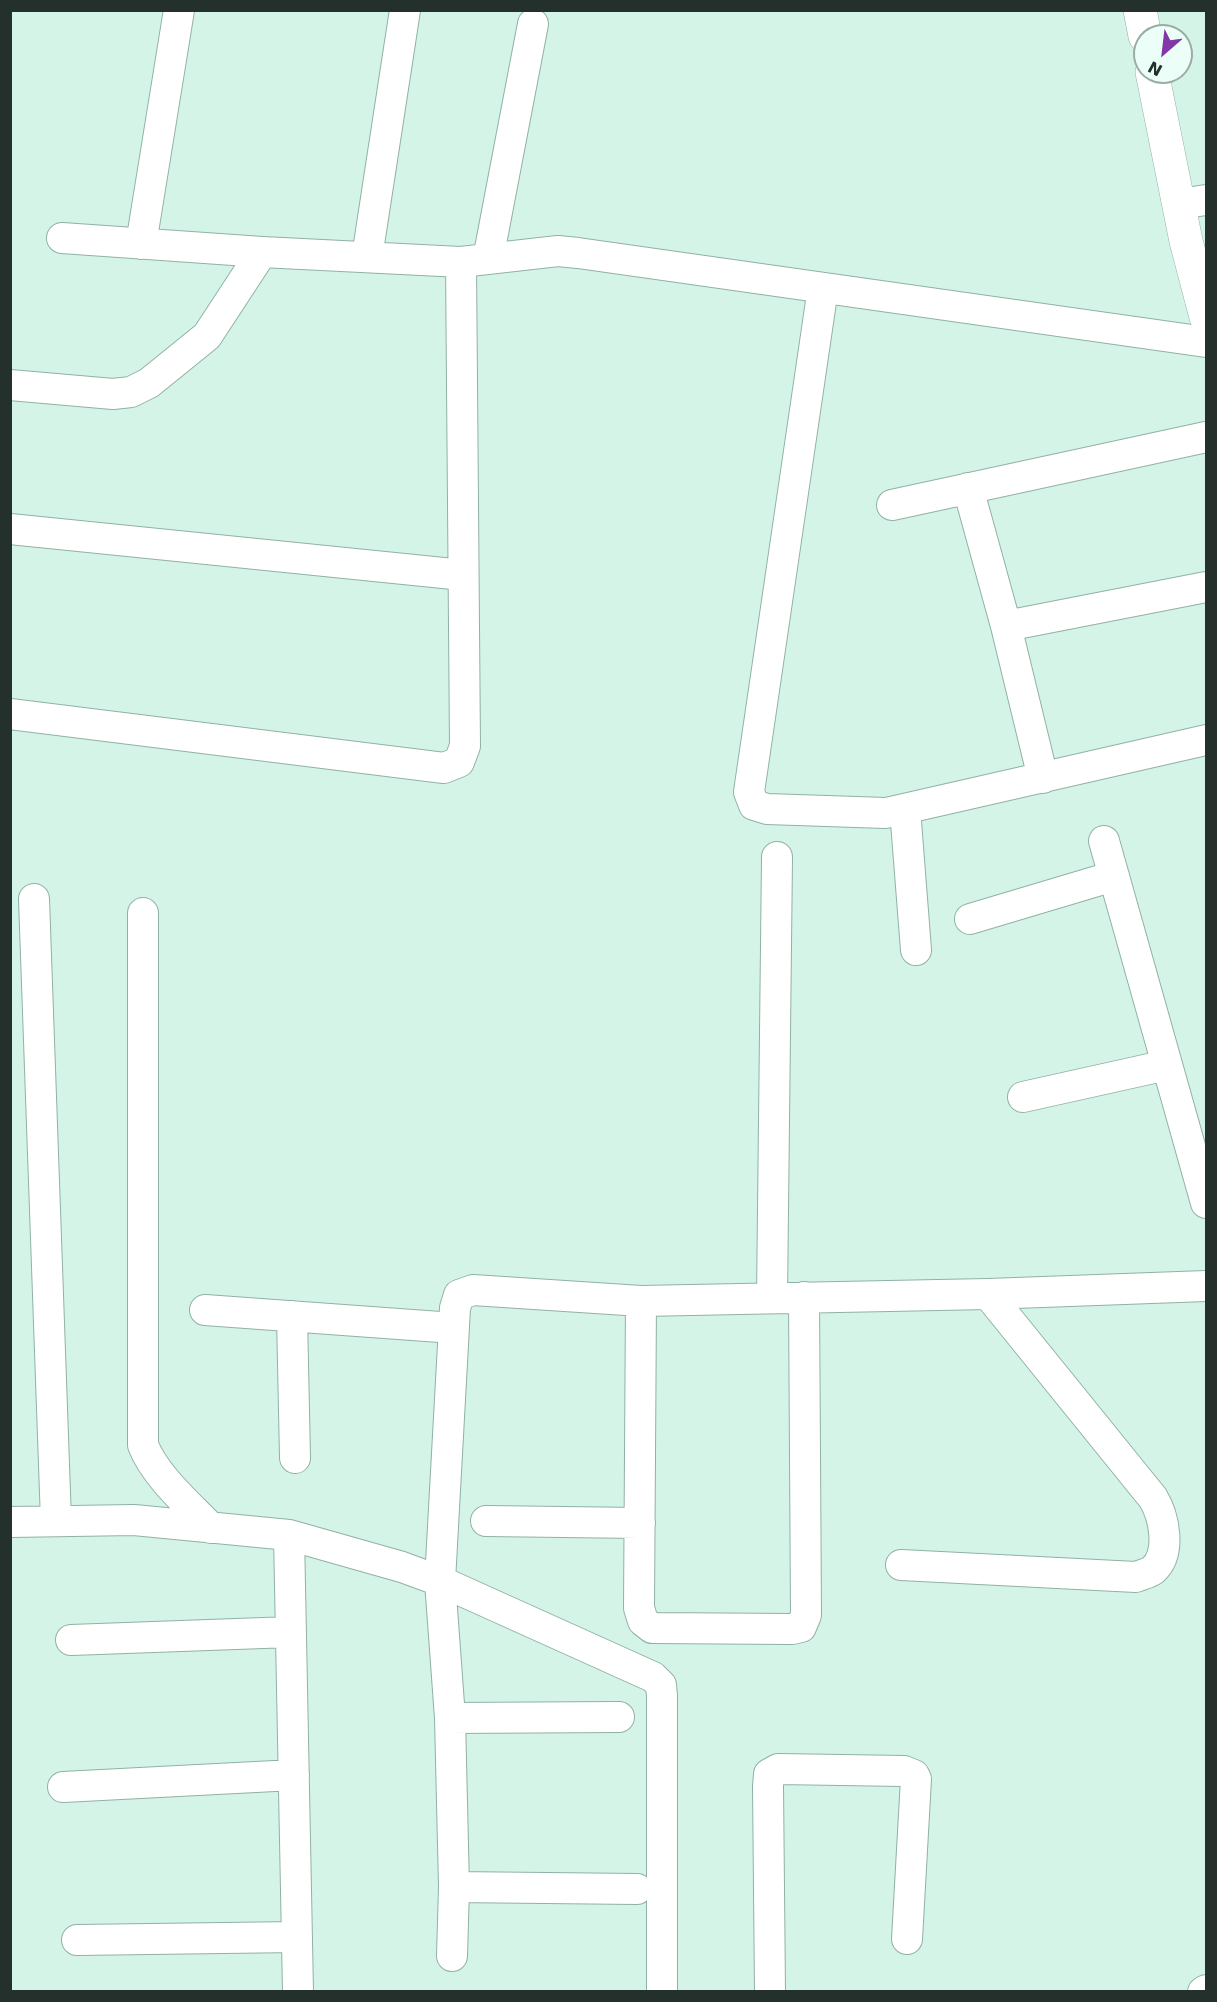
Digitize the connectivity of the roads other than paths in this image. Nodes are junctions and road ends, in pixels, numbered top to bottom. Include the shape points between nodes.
1 (179, 10) edge
2 (405, 10) edge
3 (532, 24) dead end
4 (1156, 84) edge
5 (1193, 202) edge
6 (62, 238) dead end
7 (141, 244) junction
8 (262, 252) junction
9 (367, 257) junction
10 (474, 261) junction
11 (823, 288) junction
12 (1206, 317) edge
13 (1206, 342) edge
14 (10, 385) edge
15 (1206, 436) edge
16 (968, 488) junction
17 (891, 505) dead end
18 (10, 529) edge
19 (463, 575) junction
20 (1206, 587) edge
21 (1006, 626) junction
22 (10, 714) edge
23 (1206, 740) edge
24 (1043, 778) junction
25 (905, 809) junction
26 (1104, 841) dead end
27 (777, 857) dead end
28 (1114, 876) junction
29 (34, 899) dead end
30 (142, 913) dead end
31 (970, 919) dead end
32 (916, 950) dead end
33 (1167, 1065) junction
34 (1023, 1097) dead end
35 (1206, 1203) edge
36 (1206, 1286) edge
37 (988, 1294) junction
38 (804, 1297) junction
39 (772, 1298) junction
40 (641, 1301) junction
41 (205, 1310) dead end
42 (292, 1316) junction
43 (454, 1328) junction
44 (295, 1458) dead end
45 (56, 1521) junction
46 (486, 1521) dead end
47 (10, 1522) edge
48 (640, 1523) junction
49 (211, 1528) junction
50 (289, 1536) junction
51 (901, 1565) dead end
52 (440, 1581) junction
53 (291, 1632) junction
54 (71, 1640) dead end
55 (619, 1717) dead end
56 (450, 1718) junction
57 (294, 1775) junction
58 (63, 1787) dead end
59 (454, 1887) junction
60 (637, 1889) dead end
61 (297, 1937) junction
62 (907, 1939) dead end
63 (76, 1940) dead end
64 (452, 1956) dead end
65 (298, 1992) edge
66 (662, 1992) edge
67 (770, 1992) edge

1 - 7 street
2 - 9 street
3 - 10 street
4 - 5 main road
5 - 12 main road
6 - 7 street
7 - 8 street
8 - 9 street
8 - 14 street via 207,336 149,383 131,392 112,394
9 - 10 street
10 - 11 street via 558,251
10 - 19 street
11 - 13 street
11 - 25 street via 749,792 754,805 767,809 886,813
15 - 16 street
16 - 17 street
16 - 21 street
18 - 19 street
19 - 22 street via 465,746 459,762 444,768
20 - 21 street
21 - 24 street
23 - 24 street
24 - 25 street
25 - 32 street
26 - 28 street
27 - 39 street
28 - 31 street
28 - 33 street
29 - 45 street
30 - 49 street via 143,1445 158,1471
33 - 34 street
33 - 35 street
36 - 37 street
37 - 38 street
37 - 51 street via 1161,1510 1165,1525 1162,1558 1153,1570 1136,1577
38 - 39 street
38 - 48 street via 806,1615 801,1627 652,1628 643,1621 639,1608
39 - 40 street
40 - 43 street via 473,1290 459,1295
40 - 48 street
41 - 42 street
42 - 43 street
42 - 44 street
43 - 52 street
45 - 47 street
45 - 49 street via 134,1520
46 - 48 street
49 - 50 street
50 - 52 street
50 - 53 street
52 - 56 street
52 - 66 street via 653,1677 661,1685
53 - 54 street
53 - 57 street
55 - 56 street
56 - 59 street
57 - 58 street
57 - 61 street
59 - 60 street
59 - 64 street
61 - 63 street
61 - 65 street
62 - 67 street via 914,1775 904,1771 778,1769 770,1774 768,1786

